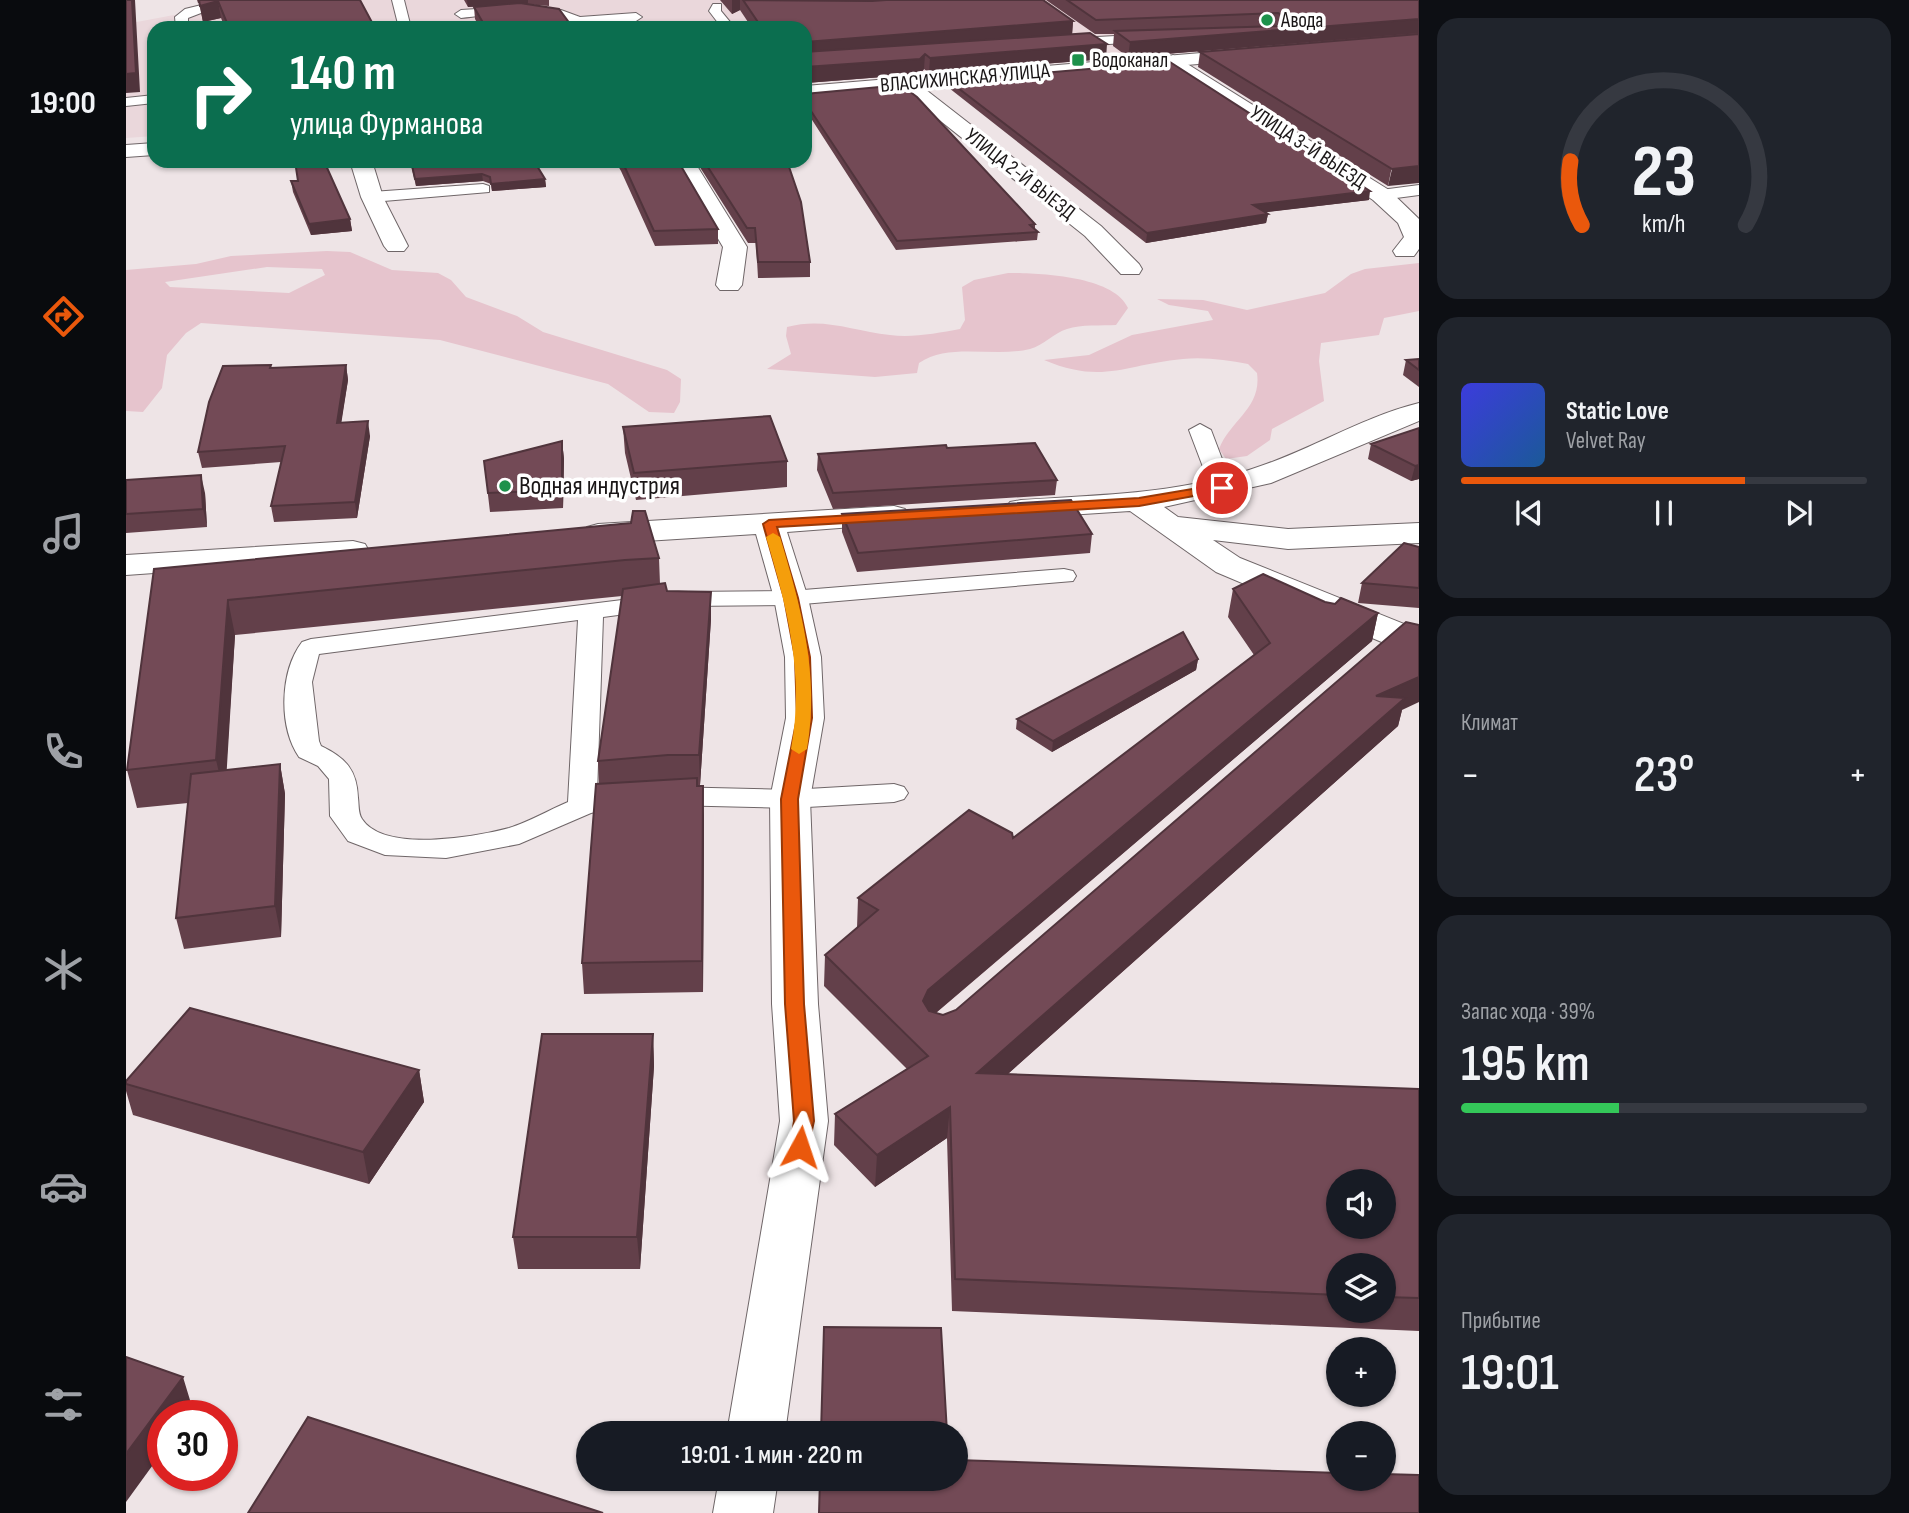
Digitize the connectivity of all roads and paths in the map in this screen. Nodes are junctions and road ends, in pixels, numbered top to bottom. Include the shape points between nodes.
1 (283, 0) edge
2 (398, 0) edge
3 (617, 0) edge
4 (717, 7) dead end
5 (636, 17) junction
6 (181, 21) edge
7 (403, 21) edge
8 (479, 21) edge
9 (578, 21) edge
10 (609, 21) edge
11 (641, 21) edge
12 (723, 21) edge
13 (1071, 27) edge
14 (1160, 37) edge
15 (1090, 41) junction
16 (1050, 43) edge
17 (1273, 53) edge
18 (1173, 61) junction
19 (1126, 65) junction
20 (905, 83) junction
21 (812, 91) edge
22 (147, 100) edge
23 (126, 102) edge
24 (147, 150) edge
25 (126, 151) edge
26 (363, 168) edge
27 (687, 168) edge
28 (483, 190) dead end
29 (1419, 190) edge
30 (1381, 195) junction
31 (372, 197) junction
32 (396, 246) dead end
33 (1405, 251) dead end
34 (1130, 269) dead end
35 (729, 285) dead end
36 (1419, 412) edge
37 (1200, 430) dead end
38 (1222, 488) junction
39 (1139, 502) junction
40 (988, 511) edge
41 (920, 515) edge
42 (769, 524) junction
43 (1168, 526) junction
44 (1419, 533) edge
45 (565, 536) edge
46 (386, 549) edge
47 (126, 565) edge
48 (1064, 576) dead end
49 (791, 598) junction
50 (592, 612) junction
51 (1397, 644) edge
52 (894, 793) dead end
53 (789, 799) junction
54 (582, 806) junction
55 (758, 1421) edge
56 (747, 1491) edge
57 (743, 1513) edge

1 - 6 lane via 206,5 188,9
2 - 7 lane
3 - 5 lane
4 - 12 lane
5 - 10 lane
5 - 11 lane
8 - 9 lane via 556,9 567,11
13 - 15 lane
14 - 15 lane
15 - 16 lane
15 - 19 lane
17 - 18 street, ВЛАСИХИНСКАЯ УЛИЦА
18 - 19 street, ВЛАСИХИНСКАЯ УЛИЦА
18 - 30 street, УЛИЦА 3-Й ВЫЕЗД
19 - 20 street, ВЛАСИХИНСКАЯ УЛИЦА
20 - 21 street, ВЛАСИХИНСКАЯ УЛИЦА
20 - 34 street, УЛИЦА 2-Й ВЫЕЗД via 1093,231
22 - 23 lane
24 - 25 street
26 - 31 street
27 - 35 street via 736,247
28 - 31 lane
29 - 30 lane
30 - 33 street, УЛИЦА 3-Й ВЫЕЗД via 1408,220 1416,237
31 - 32 street
36 - 38 street via 1387,421 1311,458
37 - 38 lane
38 - 39 street
39 - 40 street
39 - 43 street
41 - 42 street
42 - 45 street
42 - 49 street
43 - 44 street via 1288,539
43 - 51 street via 1228,565
46 - 47 street
48 - 49 lane
49 - 50 lane via 686,599
49 - 53 street via 803,657 805,718
50 - 54 lane
50 - 54 lane via 311,646 298,670 302,736 309,751 328,760 343,778 345,816 358,834 386,846 446,849 519,835
52 - 53 lane
53 - 54 lane via 669,796
53 - 55 street via 795,1004 804,1121
56 - 57 street

